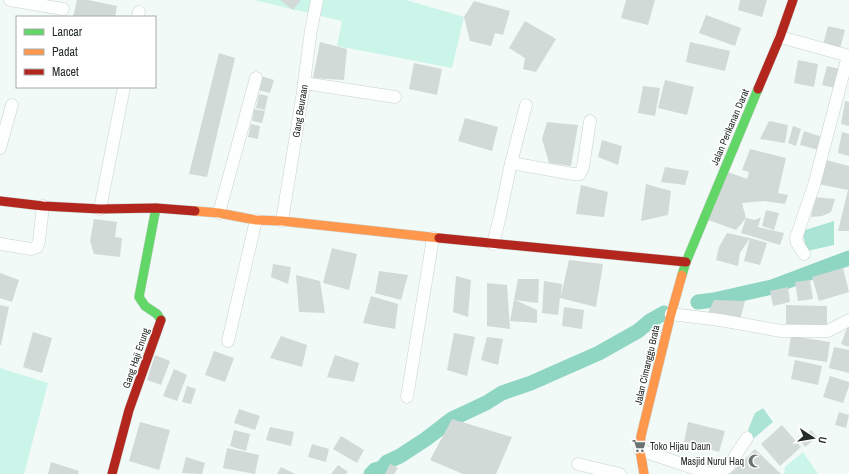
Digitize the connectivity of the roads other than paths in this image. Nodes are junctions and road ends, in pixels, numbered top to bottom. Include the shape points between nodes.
1 (10, 0) edge
2 (317, 0) edge
3 (793, 0) edge
4 (63, 9) dead end
5 (780, 37) junction
6 (849, 56) edge
7 (256, 78) dead end
8 (304, 83) junction
9 (124, 88) edge
10 (396, 97) dead end
11 (12, 105) dead end
12 (526, 105) dead end
13 (590, 121) dead end
14 (0, 148) edge
15 (511, 163) junction
16 (0, 201) edge
17 (43, 206) junction
18 (156, 208) junction
19 (100, 209) junction
20 (219, 213) junction
21 (256, 220) junction
22 (282, 221) junction
23 (433, 238) junction
24 (0, 244) edge
25 (493, 244) junction
26 (804, 254) dead end
27 (686, 262) junction
28 (671, 314) junction
29 (849, 320) edge
30 (228, 341) dead end
31 (407, 397) dead end
32 (746, 438) dead end
33 (640, 450) junction
34 (578, 464) dead end
35 (112, 474) edge
36 (620, 474) edge
37 (644, 474) edge
38 (712, 474) edge

1 - 4 street
2 - 8 street, Gang Beuraan
3 - 5 street, Jalan Perikanan Darat
5 - 6 street
5 - 27 street, Jalan Perikanan Darat
6 - 26 street via 814,185 796,238
7 - 20 street
8 - 10 street
8 - 22 street, Gang Beuraan
9 - 19 street
11 - 14 street
12 - 15 street
13 - 15 street via 580,174
15 - 25 street
16 - 17 street
17 - 19 street
17 - 24 street via 37,247 31,249
18 - 19 street
18 - 20 street
18 - 35 street, Gang Haji Enung via 139,297 161,320 129,410
20 - 21 street
21 - 22 street
21 - 30 street
22 - 23 street
23 - 25 street
23 - 31 street
25 - 27 street
27 - 28 street, Jalan Cimanggu Brata
28 - 29 street via 781,331 828,331
28 - 33 street, Jalan Cimanggu Brata
32 - 38 street via 728,467
33 - 37 street, Jalan Cimanggu Brata
33 - 38 street
34 - 36 street

